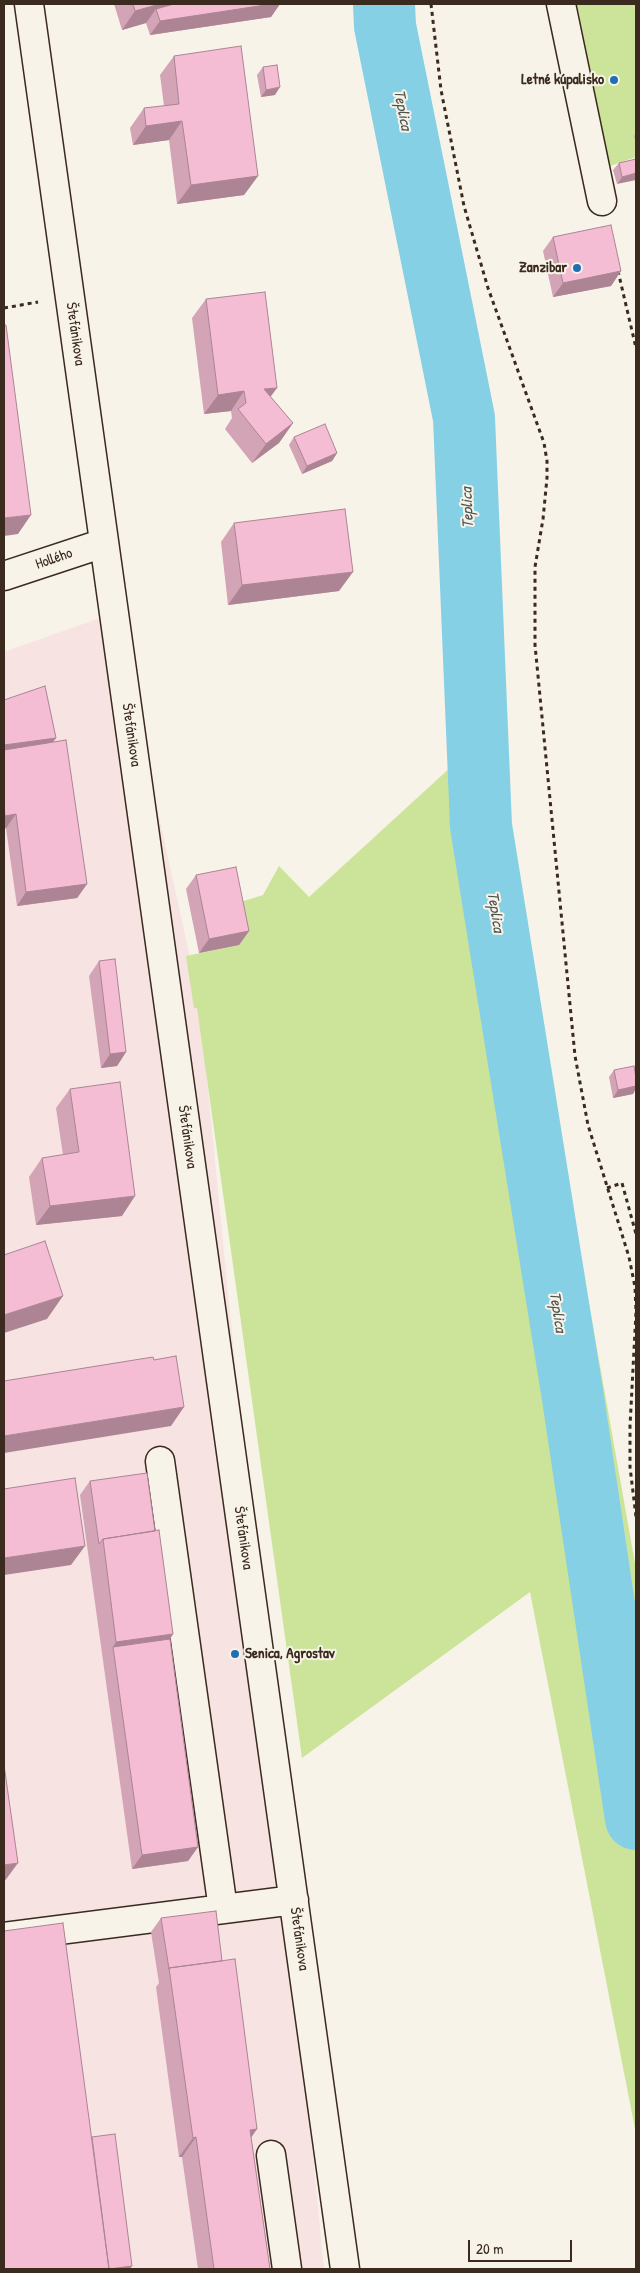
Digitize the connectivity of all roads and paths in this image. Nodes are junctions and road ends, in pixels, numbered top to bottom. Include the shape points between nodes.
1 (29, 4) edge
2 (431, 4) edge
3 (561, 4) edge
4 (602, 201) dead end
5 (617, 265) edge
6 (39, 302) dead end
7 (4, 308) edge
8 (636, 348) edge
9 (104, 543) junction
10 (4, 576) edge
11 (607, 1188) junction
12 (636, 1234) edge
13 (160, 1461) dead end
14 (636, 1517) edge
15 (294, 1900) junction
16 (223, 1909) junction
17 (4, 1937) edge
18 (271, 2155) dead end
19 (287, 2269) edge
20 (345, 2269) edge

1 - 9 street, Štefánikova
2 - 11 path via 442,90 464,206 488,288 544,443 547,461 548,478 535,567 535,645 575,1056 588,1125
3 - 4 street
5 - 8 path
6 - 7 path
9 - 10 street, Hollého
9 - 15 street, Štefánikova
11 - 12 path via 622,1183
11 - 14 path via 635,1287 630,1467
13 - 16 street
15 - 16 street
15 - 20 street, Štefánikova
16 - 17 street
18 - 19 street

